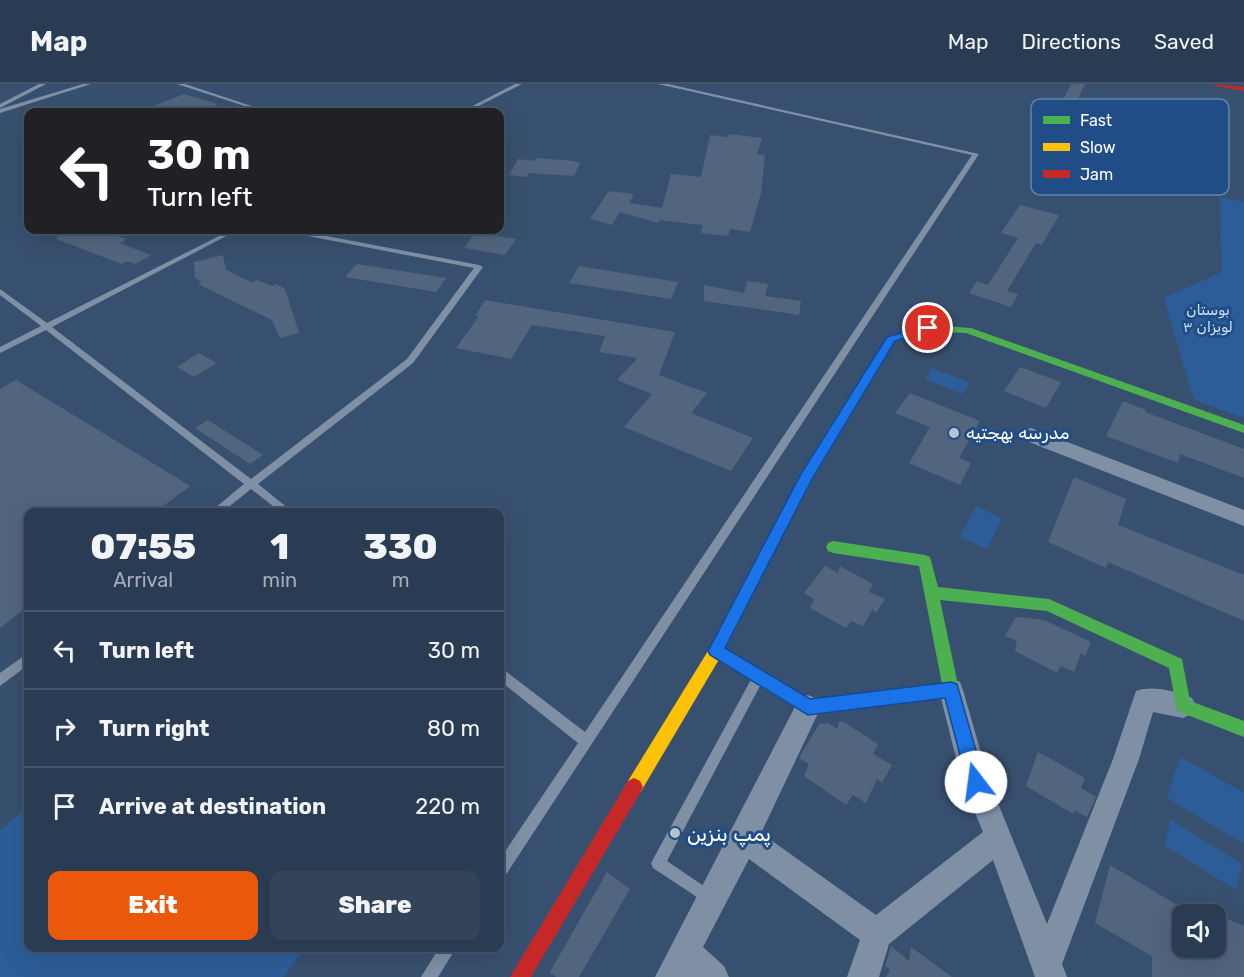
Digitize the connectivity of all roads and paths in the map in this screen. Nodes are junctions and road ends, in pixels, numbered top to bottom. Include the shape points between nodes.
1 (43, 84) edge
2 (88, 84) edge
3 (180, 84) edge
4 (519, 84) edge
5 (660, 84) edge
6 (1216, 84) edge
7 (1244, 89) edge
8 (0, 106) edge
9 (255, 108) edge
10 (472, 108) edge
11 (0, 111) edge
12 (227, 234) edge
13 (308, 234) edge
14 (0, 291) edge
15 (46, 327) junction
16 (0, 350) edge
17 (1244, 429) edge
18 (1031, 435) dead end
19 (251, 484) junction
20 (220, 508) edge
21 (283, 508) edge
22 (1244, 518) edge
23 (833, 547) dead end
24 (932, 593) junction
25 (716, 651) junction
26 (24, 661) edge
27 (759, 676) junction
28 (504, 677) edge
29 (0, 680) edge
30 (951, 690) junction
31 (1183, 706) junction
32 (808, 707) junction
33 (1244, 729) edge
34 (586, 741) junction
35 (999, 837) junction
36 (744, 838) junction
37 (504, 865) edge
38 (712, 900) junction
39 (877, 934) junction
40 (445, 952) edge
41 (678, 964) edge
42 (1049, 969) edge
43 (429, 977) edge
44 (520, 977) edge
45 (713, 977) edge
46 (863, 977) edge

1 - 8 lane
2 - 11 lane
3 - 9 lane
4 - 10 lane
5 - 34 lane via 976,154
6 - 7 street
12 - 15 lane
13 - 19 lane via 478,267 410,361
14 - 15 lane
15 - 16 lane
15 - 19 lane
17 - 25 street via 967,330 928,328 891,339 806,478
18 - 22 street
19 - 20 lane
19 - 21 lane
23 - 24 street via 926,561
24 - 30 street
24 - 31 street via 1049,605 1176,664
25 - 27 street
25 - 44 street
26 - 29 lane
27 - 32 street
27 - 38 lane via 658,863
28 - 34 lane
30 - 32 street
30 - 35 street via 976,782
31 - 33 street
31 - 42 street via 1145,699
32 - 36 street
34 - 37 lane
35 - 39 street
35 - 42 street
36 - 38 street
36 - 39 street
38 - 41 street
39 - 46 street
40 - 43 lane
41 - 45 street

